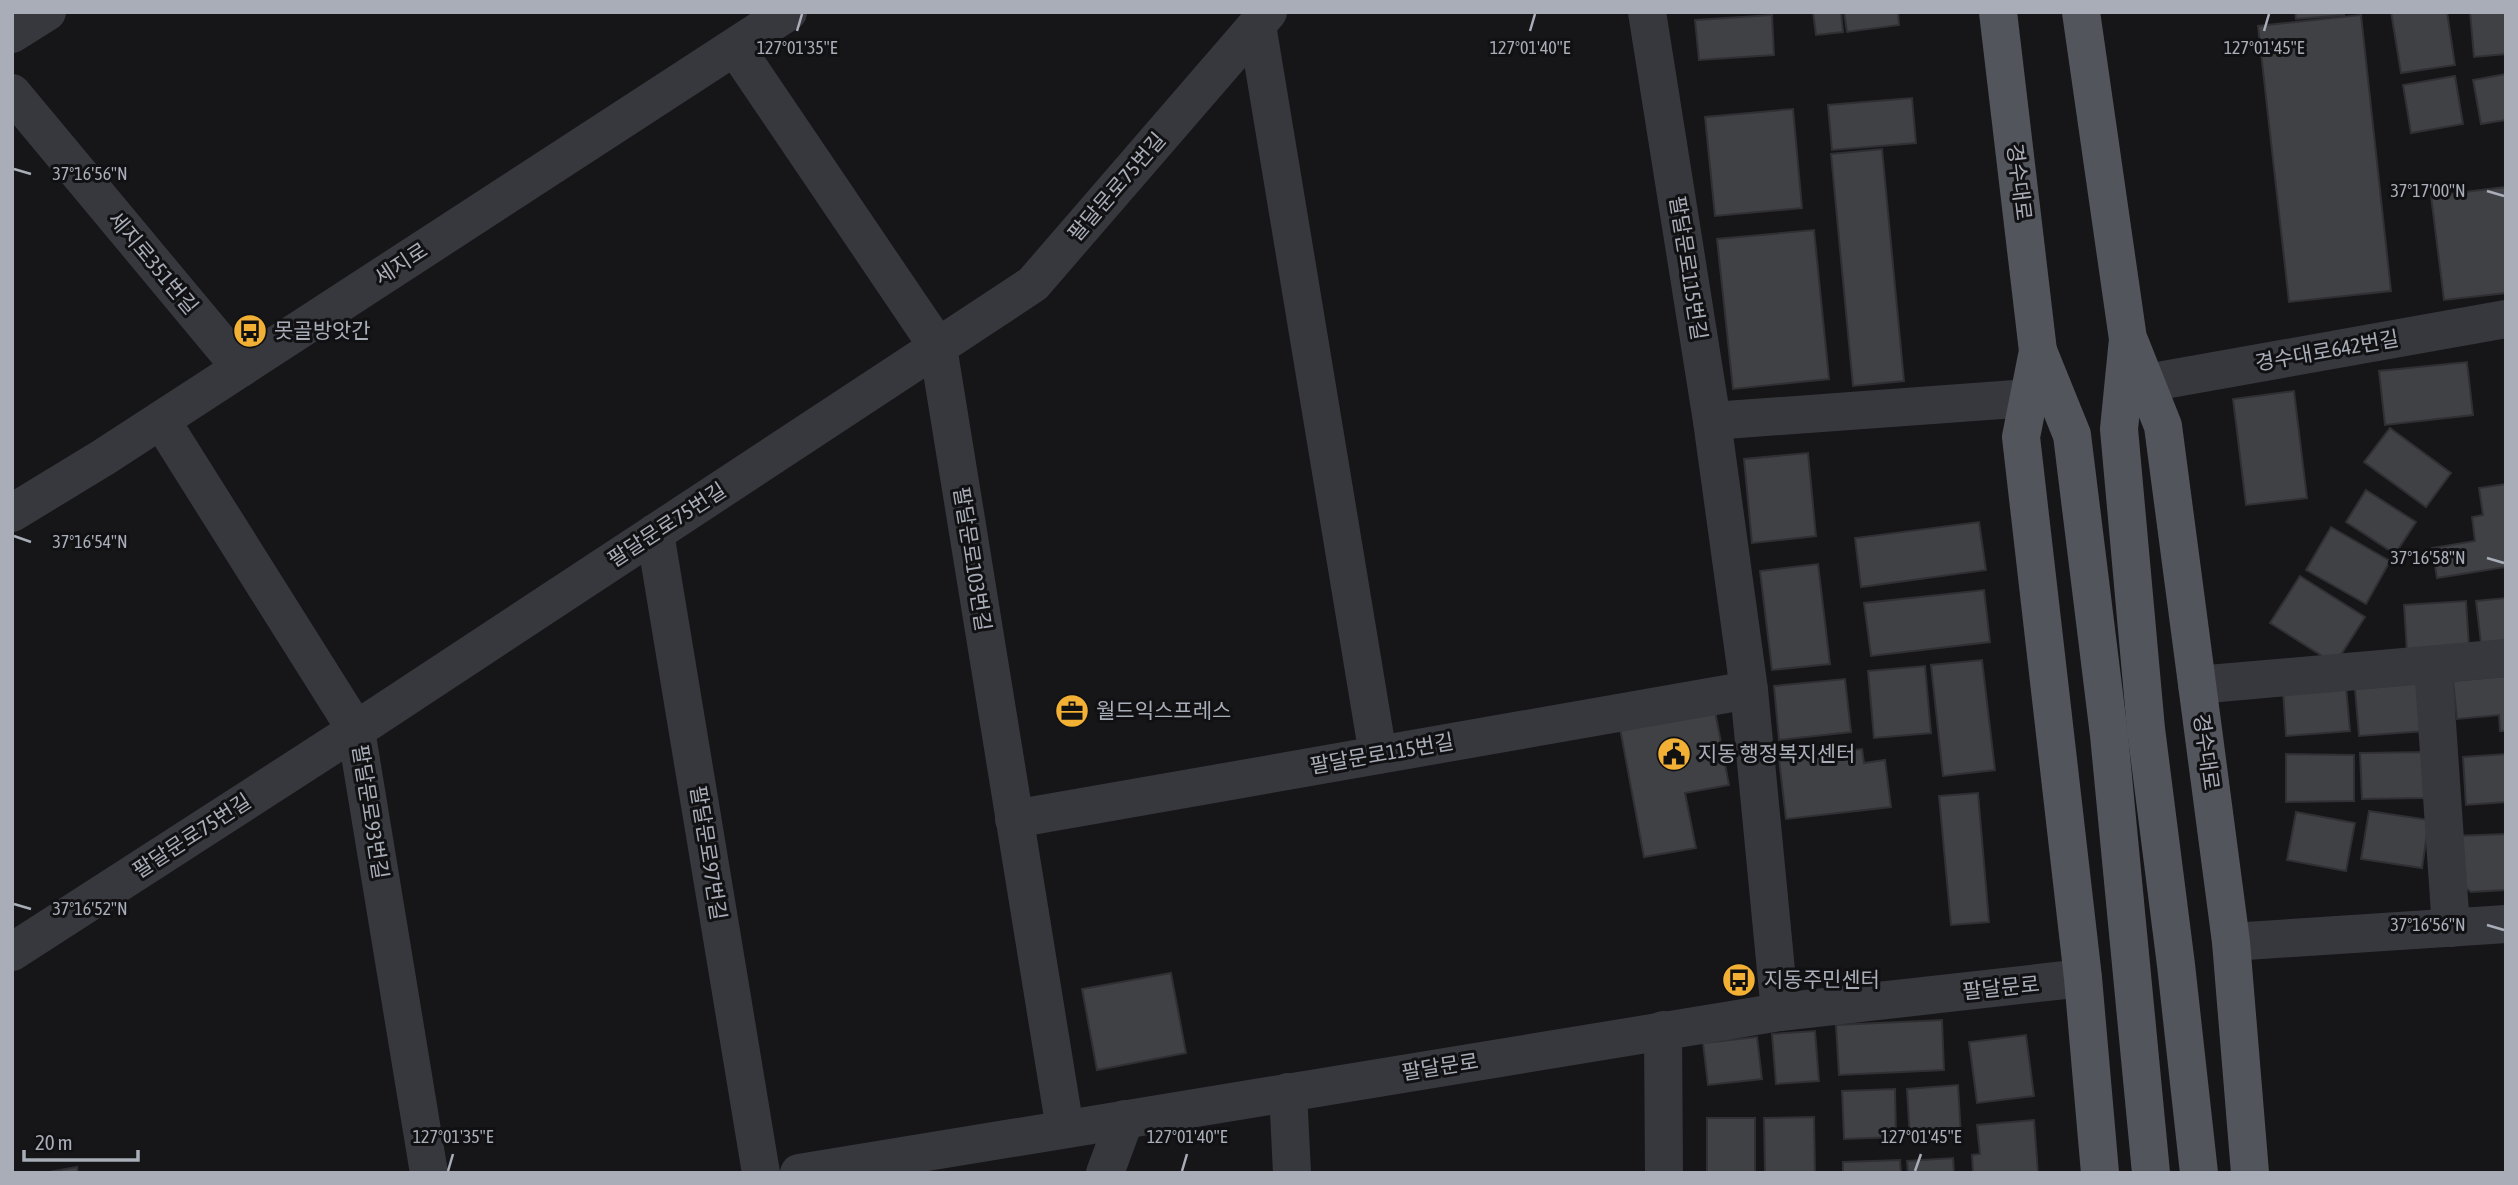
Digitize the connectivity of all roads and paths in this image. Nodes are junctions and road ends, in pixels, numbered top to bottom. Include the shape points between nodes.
1 (47, 12) edge
2 (788, 12) edge
3 (1647, 12) edge
4 (1998, 12) edge
5 (2081, 12) edge
6 (1262, 19) edge
7 (12, 34) edge
8 (735, 47) junction
9 (12, 93) edge
10 (2506, 319) edge
11 (2128, 339) junction
12 (938, 347) junction
13 (2038, 351) junction
14 (241, 368) junction
15 (2147, 383) junction
16 (2029, 398) junction
17 (161, 420) junction
18 (1712, 421) junction
19 (12, 513) edge
20 (655, 533) junction
21 (2506, 658) edge
22 (2433, 665) junction
23 (2197, 685) junction
24 (1749, 690) junction
25 (356, 730) junction
26 (1378, 755) junction
27 (1014, 819) junction
28 (2506, 924) edge
29 (2451, 928) junction
30 (2231, 942) junction
31 (12, 952) edge
32 (2083, 978) junction
33 (1780, 1012) junction
34 (1663, 1030) junction
35 (1288, 1092) junction
36 (1125, 1119) junction
37 (1065, 1129) junction
38 (429, 1173) edge
39 (761, 1173) edge
40 (799, 1173) edge
41 (1105, 1173) edge
42 (1292, 1173) edge
43 (1664, 1173) edge
44 (2100, 1173) edge
45 (2151, 1173) edge
46 (2199, 1173) edge
47 (2250, 1173) edge

1 - 7 street
2 - 8 street, 세지로
3 - 18 street, 팔달문로115번길
4 - 13 main road, 경수대로
5 - 11 main road, 경수대로
6 - 12 street, 팔달문로75번길 via 1033,284
6 - 26 street, 팔달문로75번길
8 - 12 street, 팔달문로103번길
8 - 14 street, 세지로
9 - 14 street, 세지로351번길
10 - 15 street, 경수대로642번길
11 - 15 main road, 경수대로
11 - 46 main road, 경수대로 via 2119,429 2147,729
12 - 20 street, 팔달문로75번길
12 - 27 street, 팔달문로103번길
13 - 16 main road, 경수대로
13 - 45 main road, 경수대로 via 2071,435 2109,735
14 - 17 street, 세지로
15 - 23 main road, 경수대로 via 2163,426
16 - 18 street
16 - 32 main road, 경수대로 via 2021,437
17 - 19 street, 세지로
17 - 25 street, 팔달문로93번길
18 - 24 street, 팔달문로115번길
20 - 25 street, 팔달문로75번길
20 - 39 street, 팔달문로97번길
21 - 22 street
22 - 23 street
22 - 29 street
23 - 30 main road, 경수대로
24 - 26 street, 팔달문로115번길
24 - 33 street, 팔달문로115번길
25 - 31 street, 팔달문로75번길
25 - 38 street, 팔달문로93번길
26 - 27 street, 팔달문로115번길
27 - 37 street, 팔달문로103번길
28 - 29 street
29 - 30 street
30 - 47 main road, 경수대로
32 - 33 street, 팔달문로
32 - 44 main road, 경수대로
33 - 34 street, 팔달문로
34 - 35 street, 팔달문로
34 - 43 street
35 - 36 street, 팔달문로
35 - 42 street
36 - 37 street, 팔달문로
36 - 41 street
37 - 40 street, 팔달문로

